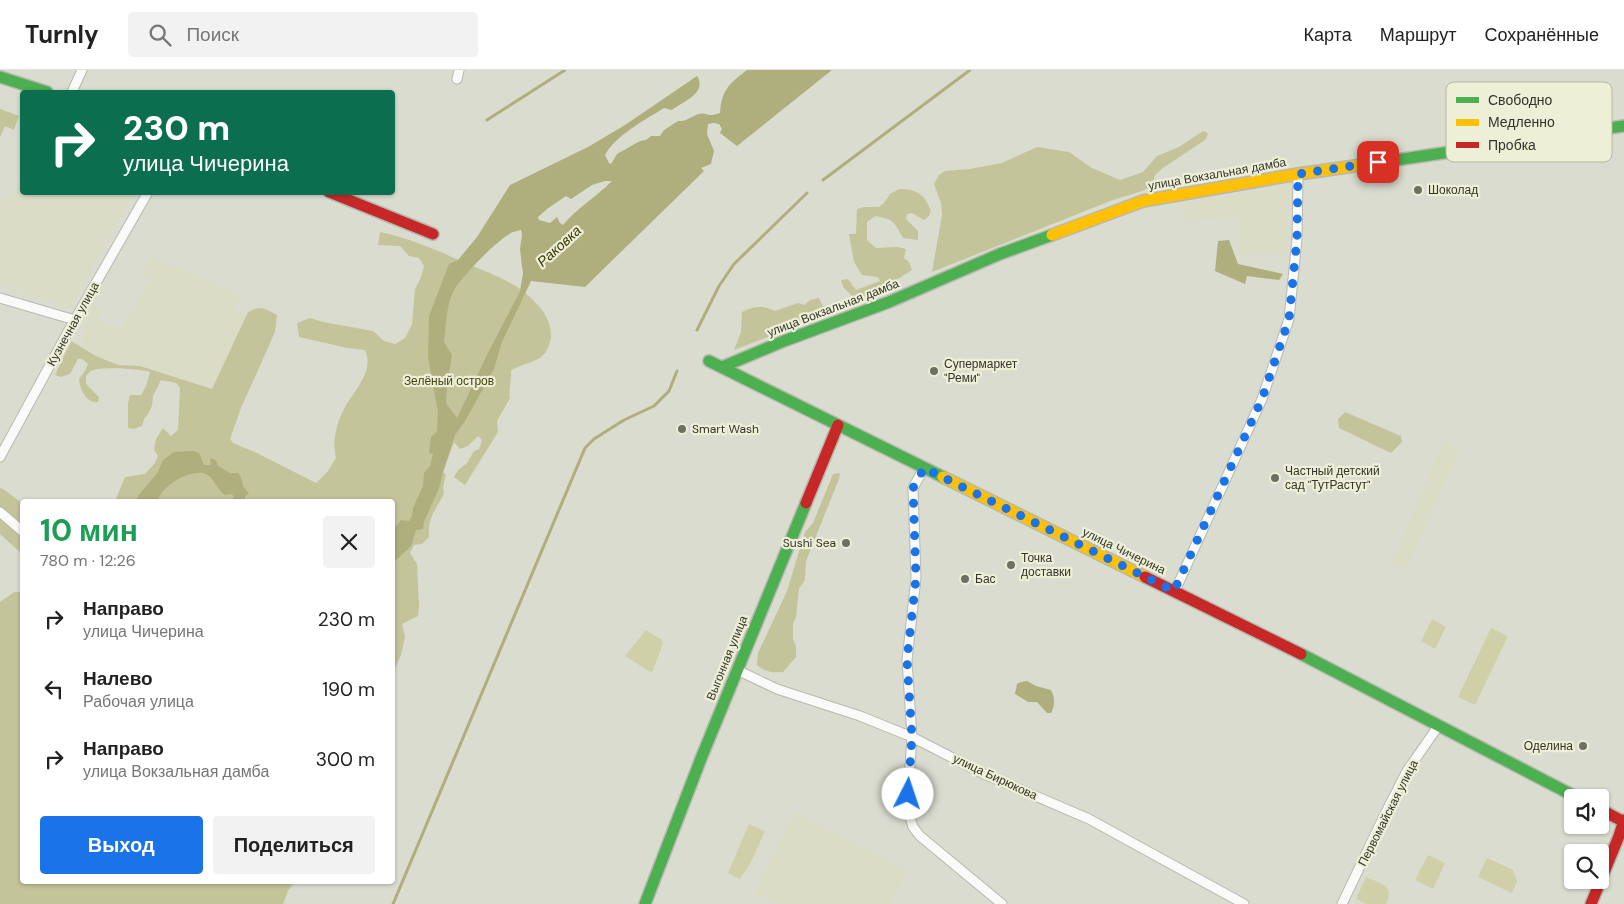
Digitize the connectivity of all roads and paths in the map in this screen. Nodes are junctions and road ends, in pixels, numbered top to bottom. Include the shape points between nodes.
1 (82, 70) edge
2 (0, 77) edge
3 (41, 90) edge
4 (73, 90) edge
5 (1446, 152) edge
6 (1298, 174) junction
7 (146, 195) edge
8 (336, 195) edge
9 (433, 234) dead end
10 (0, 298) edge
11 (75, 320) junction
12 (709, 361) dead end
13 (722, 367) junction
14 (838, 425) junction
15 (0, 457) edge
16 (924, 468) junction
17 (0, 512) edge
18 (20, 529) edge
19 (1174, 591) junction
20 (737, 670) junction
21 (1440, 725) junction
22 (912, 737) junction
23 (1564, 791) edge
24 (1609, 814) edge
25 (1624, 821) edge
26 (645, 904) edge
27 (1002, 904) edge
28 (1244, 904) edge
29 (1342, 904) edge
30 (1592, 904) edge

1 - 4 street
2 - 3 street
5 - 6 street, улица Вокзальная дамба
6 - 13 street, улица Вокзальная дамба via 1143,201 1000,254 889,302
6 - 19 street via 1296,248 1289,319 1262,399
7 - 11 street, Кузнечная улица
8 - 9 street
10 - 11 street
11 - 15 street, Кузнечная улица
12 - 13 street, улица Чичерина
13 - 14 street, улица Чичерина
14 - 16 street, улица Чичерина
14 - 20 street, Выгонная улица
16 - 19 street, улица Чичерина
16 - 22 street via 913,488 916,578 907,660
17 - 18 street
19 - 21 street, улица Чичерина
20 - 22 street, улица Бирюкова via 777,689
20 - 26 street, Выгонная улица
21 - 23 street, улица Чичерина
21 - 29 street, Первомайская улица via 1407,771
22 - 27 street via 908,811 913,827
22 - 28 street, улица Бирюкова via 984,774 1089,819
24 - 25 street
25 - 30 street

